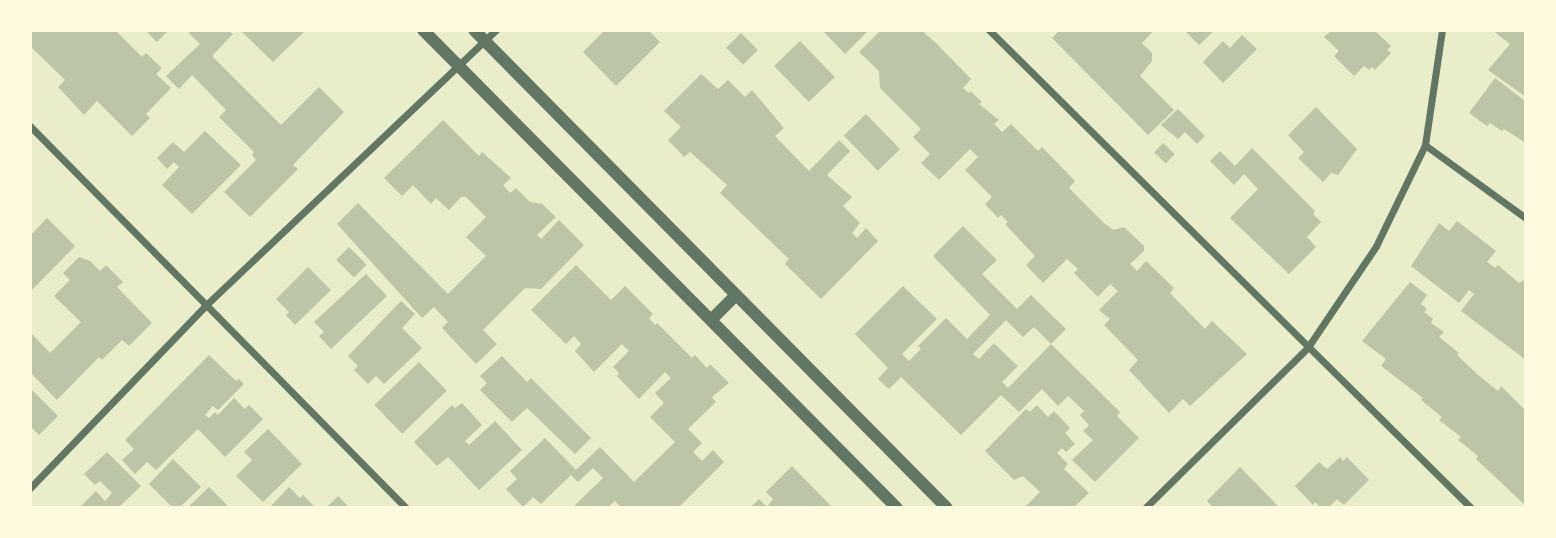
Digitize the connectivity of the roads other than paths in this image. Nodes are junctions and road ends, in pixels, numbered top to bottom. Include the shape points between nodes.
1 (423, 30) edge
2 (474, 30) edge
3 (496, 30) edge
4 (1442, 30) edge
5 (994, 31) edge
6 (485, 41) junction
7 (460, 66) junction
8 (30, 126) edge
9 (1425, 145) junction
10 (1526, 218) edge
11 (736, 295) junction
12 (206, 305) junction
13 (711, 320) junction
14 (1308, 347) junction
15 (30, 488) edge
16 (406, 508) edge
17 (897, 508) edge
18 (947, 508) edge
19 (1145, 508) edge
20 (1471, 508) edge

1 - 7 street
2 - 6 street
3 - 6 street
4 - 9 street
5 - 14 street
6 - 7 street
6 - 11 street
7 - 12 street
7 - 13 street
8 - 12 street
9 - 10 street
9 - 14 street via 1376,246
11 - 13 street
11 - 18 street
12 - 15 street
12 - 16 street
13 - 17 street
14 - 19 street
14 - 20 street

